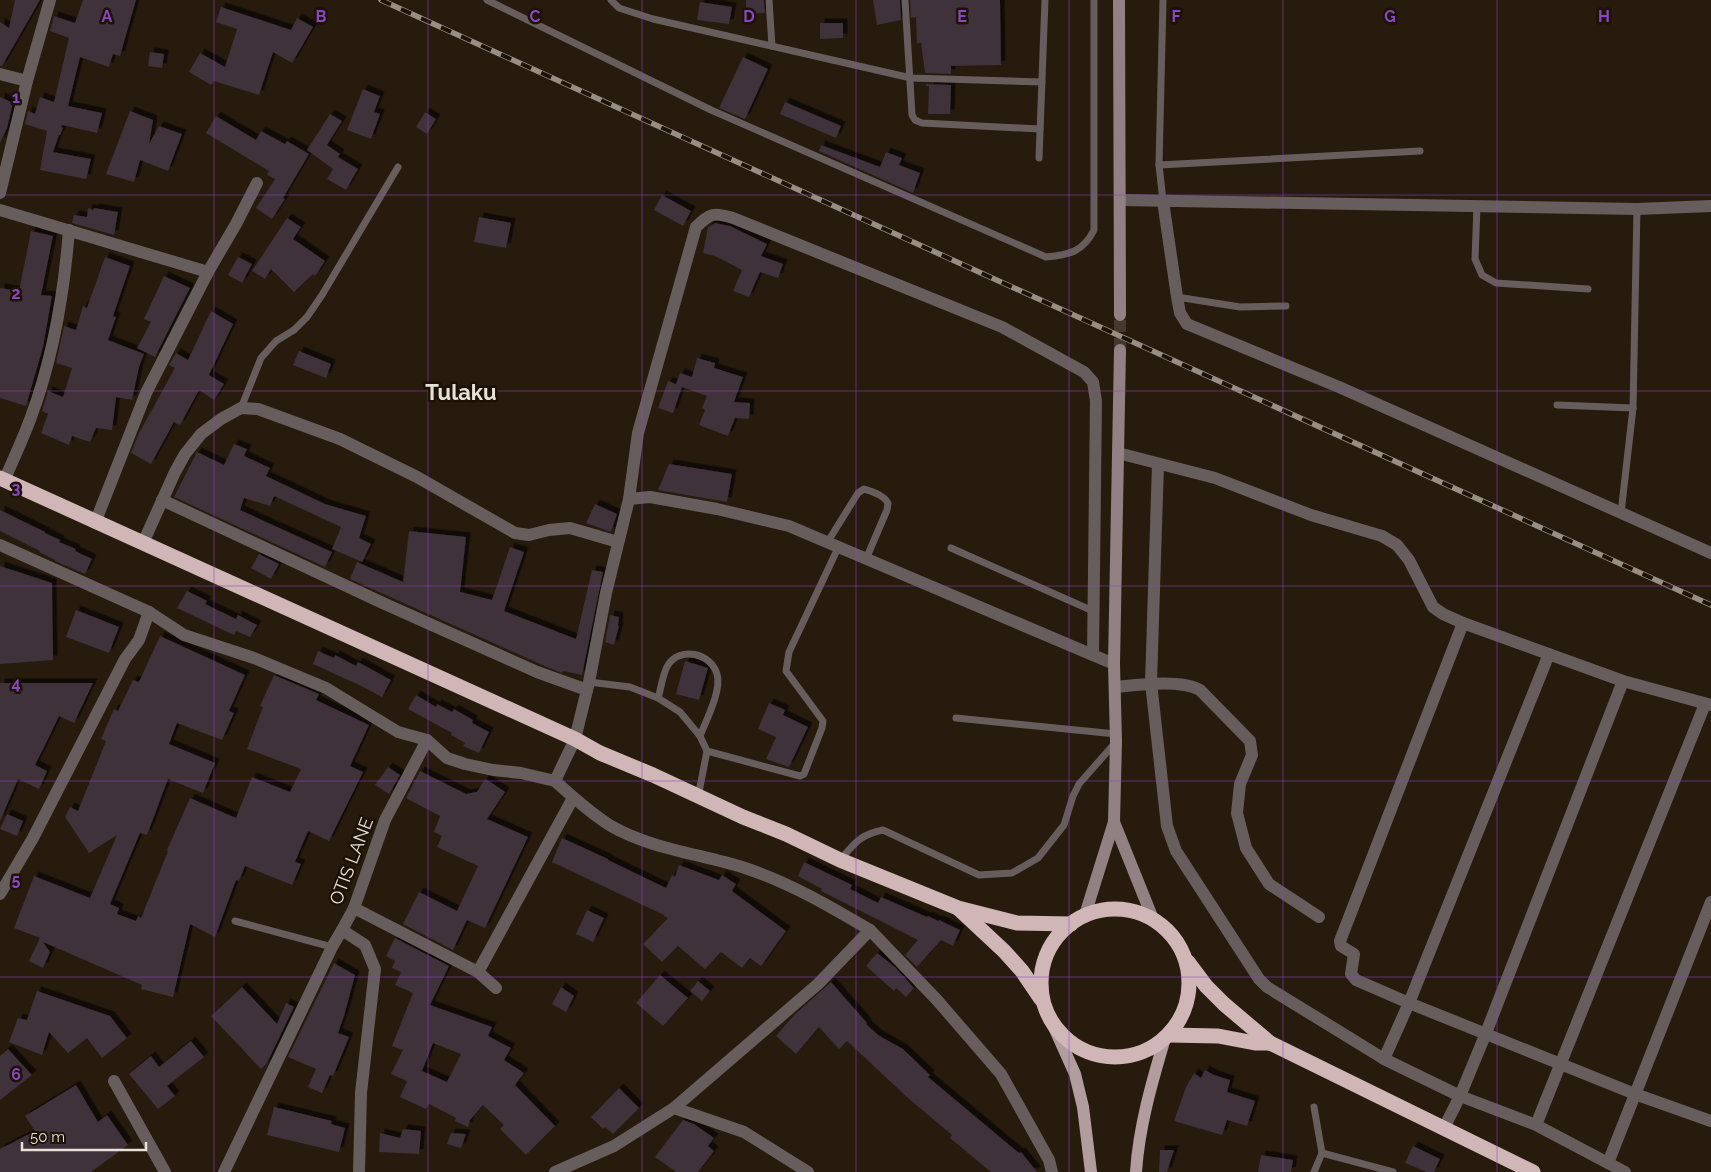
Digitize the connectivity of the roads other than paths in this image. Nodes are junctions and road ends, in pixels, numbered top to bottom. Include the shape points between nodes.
1 (50, 0) edge
2 (487, 0) edge
3 (611, 0) edge
4 (769, 0) edge
5 (905, 0) edge
6 (1045, 0) edge
7 (1094, 0) edge
8 (1119, 0) edge
9 (1163, 0) edge
10 (772, 46) junction
11 (0, 74) edge
12 (911, 78) junction
13 (27, 82) junction
14 (1042, 82) junction
15 (1040, 130) junction
16 (1420, 151) dead end
17 (1038, 158) dead end
18 (1159, 165) junction
19 (398, 167) dead end
20 (257, 183) dead end
21 (0, 193) edge
22 (1121, 200) junction
23 (1163, 201) junction
24 (1476, 206) junction
25 (1711, 206) edge
26 (0, 210) edge
27 (1636, 210) junction
28 (69, 230) junction
29 (208, 272) junction
30 (1588, 289) dead end
31 (1177, 297) junction
32 (1286, 306) dead end
33 (1120, 315) tunnel mouth
34 (1120, 350) tunnel mouth
35 (1557, 405) dead end
36 (241, 408) junction
37 (1633, 408) junction
38 (1118, 453) junction
39 (1158, 464) junction
40 (2, 480) edge
41 (629, 499) junction
42 (162, 500) junction
43 (1621, 513) junction
44 (95, 523) junction
45 (618, 542) junction
46 (143, 543) junction
47 (833, 545) junction
48 (0, 546) edge
49 (951, 548) dead end
50 (1711, 554) edge
51 (866, 559) junction
52 (1094, 611) junction
53 (149, 612) junction
54 (1463, 623) junction
55 (1549, 654) junction
56 (1093, 656) junction
57 (1114, 664) junction
58 (1623, 681) junction
59 (1151, 684) junction
60 (588, 686) junction
61 (1115, 687) junction
62 (658, 698) junction
63 (1708, 704) edge
64 (956, 718) dead end
65 (700, 736) junction
66 (1116, 738) junction
67 (575, 739) junction
68 (426, 740) junction
69 (707, 751) junction
70 (555, 781) junction
71 (698, 797) junction
72 (573, 798) junction
73 (1114, 822) junction
74 (840, 860) junction
75 (0, 894) edge
76 (1711, 902) edge
77 (354, 908) junction
78 (958, 908) junction
79 (1085, 916) junction
80 (1319, 917) dead end
81 (1153, 919) junction
82 (235, 921) dead end
83 (1071, 924) junction
84 (342, 930) junction
85 (870, 930) junction
86 (332, 947) junction
87 (1184, 956) junction
88 (478, 972) junction
89 (496, 988) dead end
90 (1042, 1001) junction
91 (1409, 1002) junction
92 (1053, 1025) junction
93 (1486, 1033) junction
94 (1167, 1037) junction
95 (1270, 1043) junction
96 (1384, 1059) junction
97 (1560, 1064) junction
98 (114, 1081) dead end
99 (1635, 1094) junction
100 (1460, 1096) junction
101 (1314, 1107) dead end
102 (674, 1108) junction
103 (1711, 1120) edge
104 (1536, 1125) junction
105 (1444, 1128) junction
106 (1322, 1153) junction
107 (1608, 1163) junction
108 (1365, 1168) edge
109 (165, 1172) edge
110 (224, 1172) edge
111 (359, 1172) edge
112 (555, 1172) edge
113 (808, 1172) edge
114 (1052, 1172) edge
115 (1091, 1172) edge
116 (1136, 1172) edge
117 (1314, 1172) edge
118 (1393, 1172) edge
119 (1533, 1172) edge
120 (1625, 1172) edge

1 - 13 street
2 - 7 lane via 711,110 1046,257 1079,250 1094,230
3 - 10 lane via 619,8 654,19
4 - 10 lane
5 - 12 lane
6 - 14 lane
8 - 22 street
9 - 18 lane
10 - 12 lane
11 - 13 street
12 - 14 lane
12 - 15 lane via 912,115 922,123
13 - 21 street
14 - 15 lane
15 - 17 lane
16 - 18 lane
18 - 23 lane
19 - 36 lane via 307,317 276,341 261,358
20 - 29 street
22 - 23 street
22 - 33 street
23 - 24 street
23 - 31 street
24 - 27 street
24 - 30 lane via 1475,259 1482,274 1496,283
25 - 27 street
26 - 28 street
27 - 37 lane
28 - 29 street
28 - 40 street via 66,272 47,366 31,416
29 - 44 street via 146,393
31 - 32 lane via 1240,307
31 - 43 street via 1180,313 1187,324 1339,387
34 - 38 street
35 - 37 lane
36 - 42 street via 201,434 185,454
36 - 45 street via 258,409 340,439 417,477 515,533 529,535 570,528
37 - 43 lane
38 - 39 street
38 - 57 street
39 - 54 street via 1215,478 1312,515 1382,536 1397,545 1409,560 1433,607
39 - 59 street
40 - 44 highway
41 - 45 street
41 - 47 street via 650,497 717,509 789,526
41 - 52 street via 638,433 696,227 708,216 720,214 1002,327 1084,372 1093,382 1096,401
42 - 46 street
42 - 60 street via 536,672
43 - 50 street
44 - 46 highway
45 - 60 street
46 - 67 highway
47 - 51 street
47 - 51 lane via 858,493 864,489 871,491 888,503
47 - 69 lane via 789,652 786,671 823,721 804,774 800,776
48 - 53 street
49 - 52 lane
51 - 56 street
52 - 56 street
53 - 68 street via 184,635 254,658 326,688 398,732
53 - 75 street via 139,640 125,659 33,838
54 - 55 street
54 - 91 street via 1340,941 1341,946 1354,954 1352,977
55 - 58 street
55 - 91 street
56 - 57 street
57 - 61 street
58 - 63 street
58 - 93 street
59 - 61 street
59 - 80 street via 1192,685 1250,741 1252,755 1240,784 1237,813 1246,848 1269,884
59 - 96 street via 1167,826 1176,851 1267,987
60 - 62 lane via 630,687
60 - 67 street
61 - 66 street
62 - 65 lane via 680,712
62 - 65 lane via 668,665 677,656 692,654 708,660 717,674 716,694
63 - 97 street
64 - 66 lane
65 - 69 lane
66 - 73 street
66 - 74 lane via 1079,784 1064,825 1038,858 1012,873 979,875 883,830 860,838
67 - 70 street
67 - 71 highway
68 - 70 street via 447,758
68 - 77 street, OTIS LANE via 385,820
69 - 71 lane
70 - 72 street
71 - 74 highway
72 - 85 street via 613,827 647,842 757,872 800,890
72 - 88 street
73 - 79 street
73 - 81 street
74 - 78 highway
76 - 99 street
77 - 84 street, OTIS LANE
77 - 88 street
78 - 83 highway via 1017,923
78 - 90 highway via 1004,951
79 - 81 highway via 1119,909
79 - 83 highway
81 - 87 highway via 1166,929
82 - 86 lane
83 - 90 highway via 1048,950 1042,966
84 - 86 street
84 - 111 street, OTIS LANE via 365,945 375,969 361,1093
85 - 102 street via 818,984
85 - 114 street via 1001,1074 1050,1160
86 - 110 street
87 - 94 highway via 1189,977 1188,998 1181,1018
87 - 95 highway via 1206,986
88 - 89 street
90 - 92 highway
91 - 93 street
91 - 96 street
92 - 94 highway via 1070,1044 1093,1055 1119,1058 1144,1052
92 - 115 main road via 1075,1074 1083,1106
93 - 97 street
93 - 100 street
94 - 95 highway via 1218,1036 1255,1044
94 - 116 main road via 1145,1112
95 - 105 highway
96 - 100 street
97 - 99 street
97 - 104 street
98 - 109 street
99 - 103 street
99 - 107 street
100 - 104 street
100 - 105 street
101 - 106 lane
102 - 112 street via 614,1146
102 - 113 street via 744,1132
104 - 107 street
105 - 119 highway
106 - 108 lane
106 - 117 lane
107 - 120 street
108 - 118 lane

